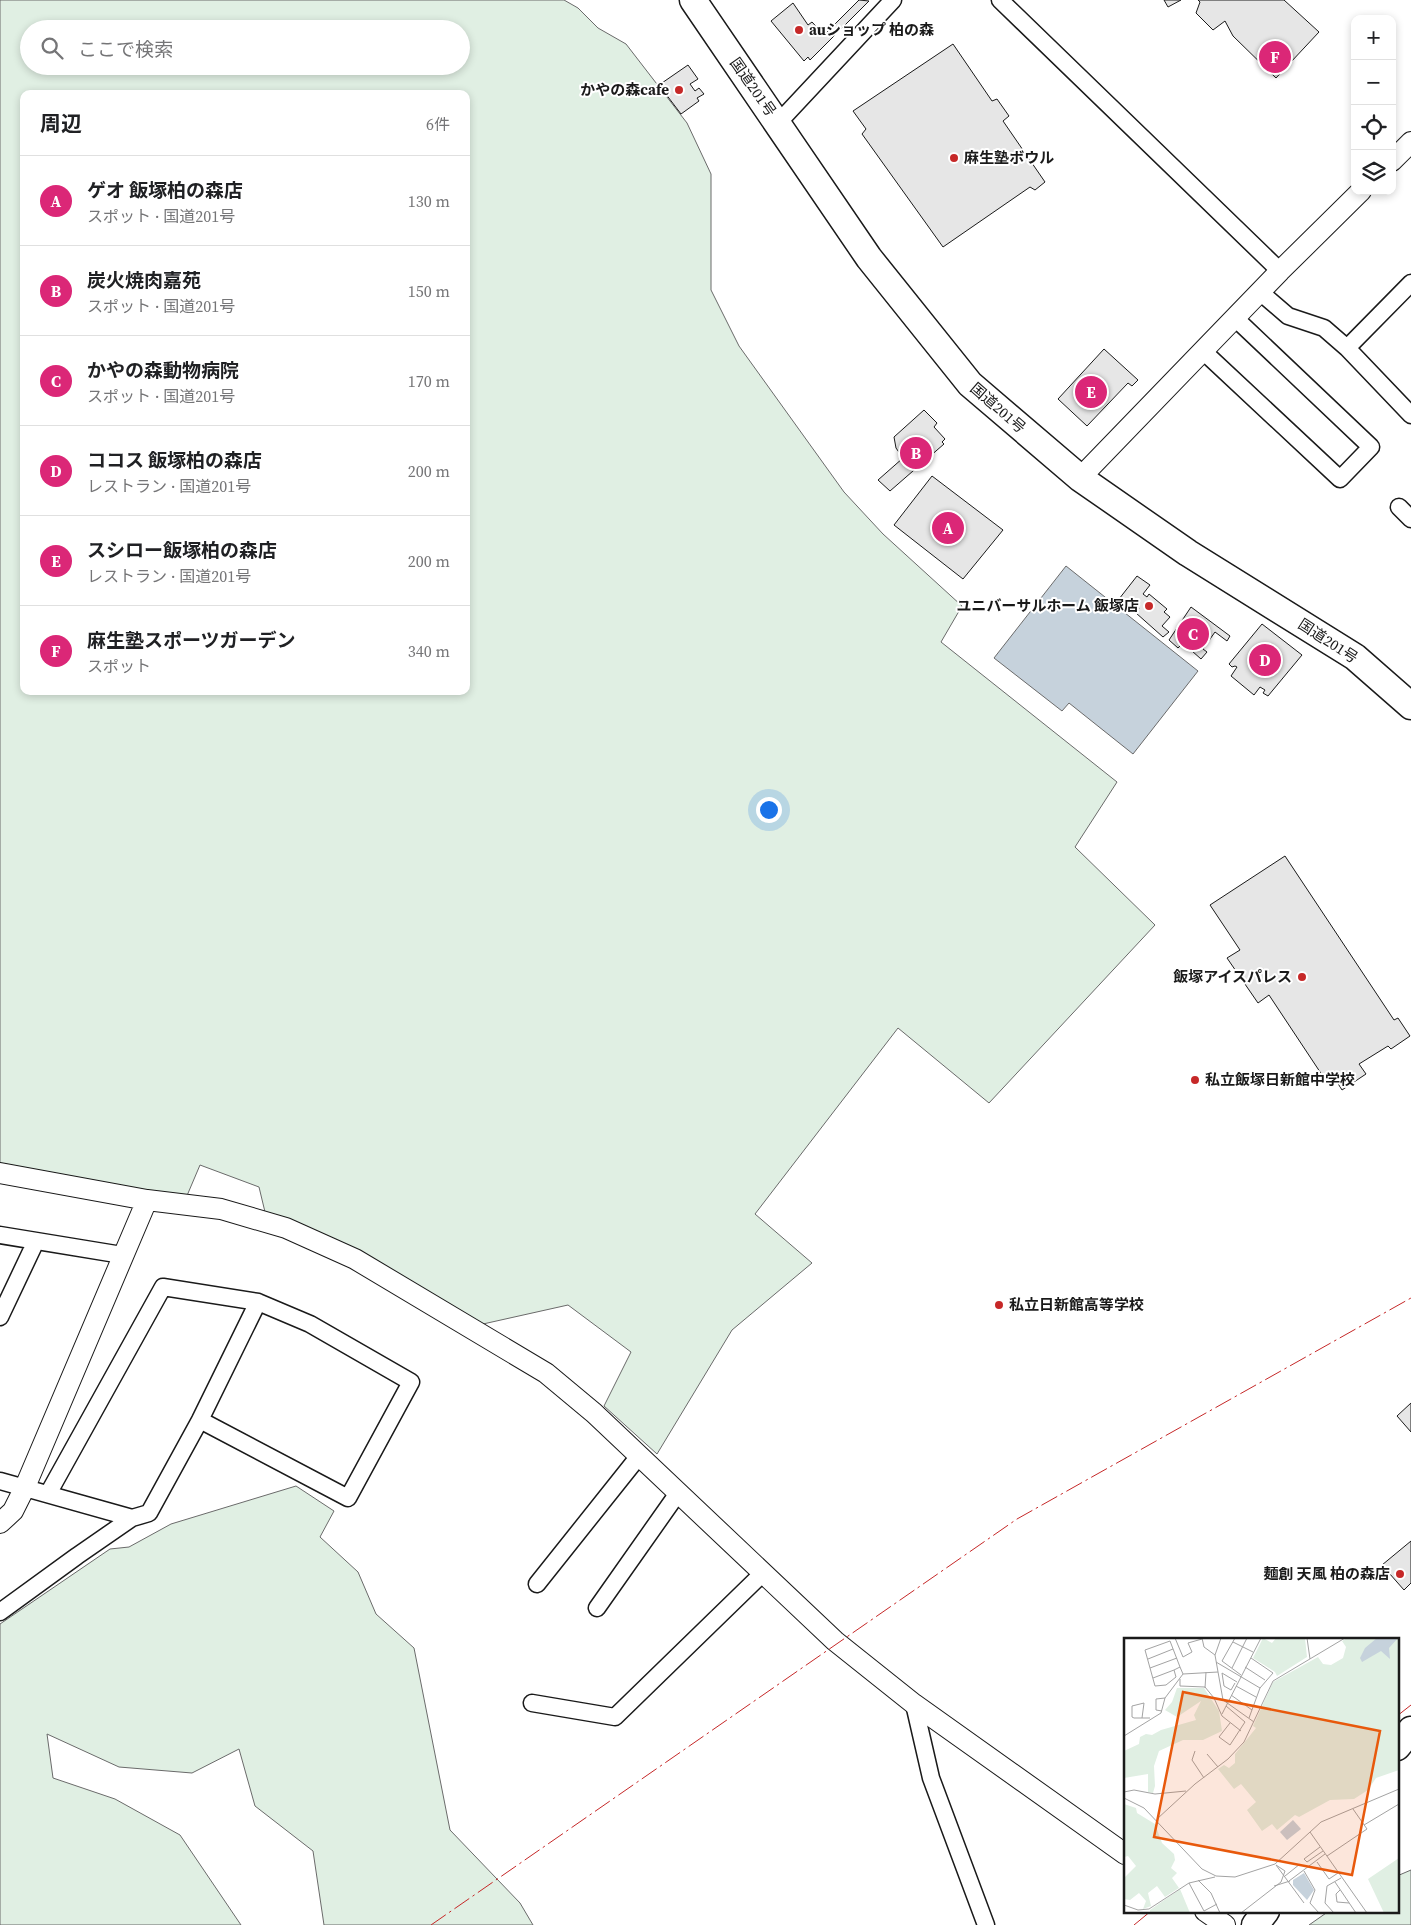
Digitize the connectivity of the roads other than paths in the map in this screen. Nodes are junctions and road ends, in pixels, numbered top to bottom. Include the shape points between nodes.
1 (693, 0) edge
2 (893, 0) edge
3 (1000, 0) edge
4 (778, 123) junction
5 (1411, 142) edge
6 (1396, 156) edge
7 (1357, 195) edge
8 (1280, 271) junction
9 (1411, 283) edge
10 (1260, 292) junction
11 (1235, 318) junction
12 (1347, 348) junction
13 (1203, 351) junction
14 (1411, 415) edge
15 (1080, 478) junction
16 (1399, 507) dead end
17 (1411, 519) edge
18 (1411, 706) edge
19 (0, 1173) edge
20 (146, 1200) junction
21 (0, 1235) edge
22 (36, 1241) junction
23 (122, 1255) junction
24 (258, 1302) junction
25 (0, 1317) edge
26 (200, 1420) junction
27 (639, 1456) junction
28 (0, 1481) edge
29 (25, 1487) junction
30 (678, 1493) junction
31 (48, 1494) junction
32 (132, 1518) junction
33 (0, 1523) edge
34 (763, 1572) junction
35 (537, 1584) dead end
36 (597, 1608) dead end
37 (0, 1612) edge
38 (532, 1703) dead end
39 (914, 1704) junction
40 (1411, 1730) edge
41 (1398, 1746) edge
42 (1124, 1853) edge
43 (1207, 1912) edge
44 (1265, 1912) edge
45 (986, 1925) edge
46 (1225, 1925) edge
47 (1255, 1925) edge

1 - 4 highway, 国道201号
2 - 4 street
3 - 8 street
4 - 15 highway, 国道201号 via 869,258 970,384
5 - 6 street
7 - 8 street
8 - 10 street
9 - 12 street
10 - 11 street
10 - 12 street via 1288,316 1324,328
11 - 13 street
11 - 13 street via 1371,447 1353,466 1340,479
12 - 14 street
13 - 15 street
15 - 18 highway, 国道201号 via 1188,552 1355,657
16 - 17 street
19 - 20 street
20 - 23 street
20 - 27 street via 221,1209 286,1228 355,1259 546,1373
21 - 22 street
22 - 23 street
22 - 25 street
23 - 29 street
24 - 26 street
24 - 26 street via 310,1324 412,1382 348,1498
24 - 31 street via 163,1287
26 - 32 street via 149,1513
27 - 30 street
27 - 35 street
28 - 29 street
29 - 31 street
29 - 33 street
30 - 34 street
30 - 36 street
31 - 32 street
32 - 37 street
34 - 38 street via 615,1717
34 - 39 street via 835,1641
39 - 42 street
39 - 45 street via 931,1778
40 - 41 highway
43 - 46 street
44 - 47 highway

